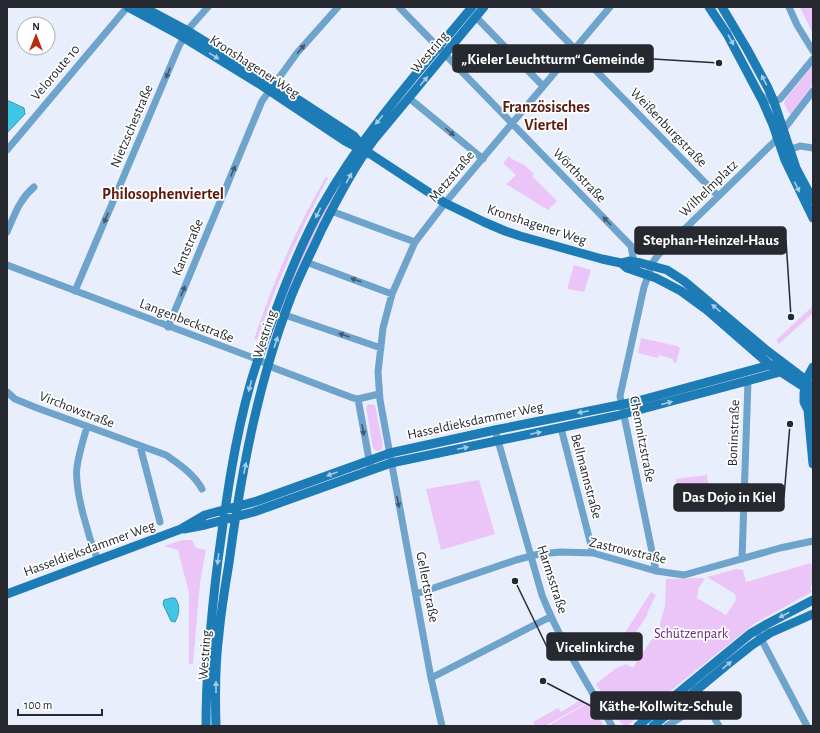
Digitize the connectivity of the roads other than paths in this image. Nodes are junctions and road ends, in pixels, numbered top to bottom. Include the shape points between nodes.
1 (143, 7) edge
2 (208, 7) edge
3 (338, 7) edge
4 (399, 7) edge
5 (472, 7) edge
6 (484, 7) edge
7 (534, 7) edge
8 (610, 7) edge
9 (709, 7) edge
10 (722, 7) edge
11 (789, 7) edge
12 (126, 9) edge
13 (476, 17) junction
14 (186, 34) junction
15 (438, 47) junction
16 (575, 49) junction
17 (813, 51) edge
18 (446, 54) junction
19 (813, 59) edge
20 (543, 86) junction
21 (272, 88) junction
22 (813, 91) edge
23 (760, 95) junction
24 (409, 98) junction
25 (774, 102) junction
26 (512, 124) junction
27 (784, 129) junction
28 (778, 138) junction
29 (361, 148) junction
30 (813, 148) edge
31 (792, 149) junction
32 (7, 150) edge
33 (482, 159) junction
34 (34, 187) dead end
35 (718, 196) junction
36 (813, 200) edge
37 (445, 203) junction
38 (331, 211) junction
39 (813, 218) edge
40 (7, 232) edge
41 (414, 242) junction
42 (306, 262) junction
43 (634, 262) junction
44 (622, 263) junction
45 (7, 265) edge
46 (652, 265) junction
47 (648, 274) junction
48 (75, 292) junction
49 (392, 294) junction
50 (284, 315) junction
51 (168, 326) junction
52 (380, 348) junction
53 (259, 360) junction
54 (770, 365) junction
55 (268, 366) junction
56 (781, 367) junction
57 (813, 367) edge
58 (748, 381) junction
59 (810, 387) edge
60 (7, 392) edge
61 (379, 394) junction
62 (358, 399) junction
63 (621, 404) junction
64 (623, 414) junction
65 (87, 427) junction
66 (561, 428) junction
67 (495, 430) junction
68 (498, 441) junction
69 (140, 446) junction
70 (390, 453) junction
71 (391, 463) junction
72 (813, 464) edge
73 (370, 465) junction
74 (202, 489) dead end
75 (237, 506) junction
76 (226, 510) junction
77 (235, 517) junction
78 (224, 520) junction
79 (160, 522) dead end
80 (181, 529) junction
81 (813, 541) edge
82 (593, 553) junction
83 (530, 556) junction
84 (742, 559) junction
85 (98, 561) junction
86 (656, 571) junction
87 (7, 594) edge
88 (416, 594) junction
89 (813, 600) edge
90 (813, 614) edge
91 (550, 617) junction
92 (756, 630) junction
93 (762, 639) junction
94 (432, 678) junction
95 (690, 683) junction
96 (697, 690) junction
97 (705, 702) junction
98 (206, 726) edge
99 (216, 726) edge
100 (442, 726) edge
101 (612, 726) edge
102 (638, 726) edge
103 (653, 726) edge
104 (668, 726) edge
105 (719, 726) edge
106 (807, 726) edge

1 - 14 main road, Kronshagener Weg
2 - 14 street, Nietzschestraße
21 -> 3 street, Kantstraße via 297,54
4 - 15 street, Wörthstraße
5 - 15 main road, Westring
6 - 13 main road, Westring
7 - 16 street, Weißenburgstraße
8 - 16 street, Metzstraße
9 -> 23 main road via 727,34
25 -> 10 main road
11 - 17 street
12 - 14 main road, Kronshagener Weg
12 - 32 street, Veloroute 10
13 - 18 main road, Westring
13 - 20 street
14 - 21 main road, Kronshagener Weg
14 -> 48 street, Nietzschestraße
15 - 18 street, Wörthstraße
15 -> 29 main road, Westring
16 - 20 street, Metzstraße
16 - 35 street, Weißenburgstraße
24 -> 18 main road, Westring
18 - 26 street, Wörthstraße
19 - 25 street via 782,97
20 - 26 street, Metzstraße
21 - 29 main road, Kronshagener Weg via 354,136
51 -> 21 street, Kantstraße via 262,101
22 - 27 street, Wilhelmplatz
23 - 25 street
23 - 28 main road
24 - 29 main road, Westring
24 -> 33 street
25 - 27 main road
26 - 33 street, Metzstraße
43 -> 26 street, Wörthstraße via 631,246
27 - 28 street, Wilhelmplatz
27 - 31 main road
28 - 35 street, Wilhelmplatz
28 -> 39 main road via 785,160
29 - 37 main road, Kronshagener Weg
38 -> 29 main road, Westring
29 -> 53 main road, Westring via 321,207 296,259
30 - 31 street via 805,146
31 - 36 main road via 796,168
33 - 37 street, Metzstraße
34 - 40 street via 20,201
35 - 46 street, Wilhelmplatz via 658,255
37 - 41 street, Metzstraße
37 - 44 main road, Kronshagener Weg via 520,236
38 - 41 street
38 - 42 main road, Westring
41 - 49 street, Metzstraße
49 -> 42 street
42 - 50 main road, Westring
43 - 44 main road, Kronshagener Weg
43 - 46 main road, Kronshagener Weg
44 - 47 main road, Kronshagener Weg via 627,268
45 - 48 street, Langenbeckstraße
46 - 47 street, Chemnitzstraße
56 -> 46 main road, Kronshagener Weg via 684,281 667,270
47 - 54 main road, Kronshagener Weg via 669,283 688,296
47 - 63 street, Chemnitzstraße via 620,396
48 - 51 street, Langenbeckstraße
49 - 52 street, Metzstraße
52 -> 50 street
55 -> 50 main road, Westring
51 - 53 street, Langenbeckstraße
52 - 61 street, Metzstraße
53 - 55 street, Langenbeckstraße
53 -> 76 main road, Westring via 242,419
54 - 56 main road, Hasseldieksdammer Weg
54 - 63 main road, Hasseldieksdammer Weg
55 - 62 street, Langenbeckstraße
75 -> 55 main road, Westring via 256,407
56 - 58 main road, Hasseldieksdammer Weg
56 - 59 main road, Kronshagener Weg
57 - 59 main road
64 -> 58 main road, Hasseldieksdammer Weg
58 - 84 street, Boninstraße
59 - 72 main road via 812,402 808,410
60 - 65 street, Virchowstraße via 15,399
61 - 62 street
61 - 70 street, Metzstraße
62 -> 73 street
63 - 64 street, Chemnitzstraße
63 -> 67 main road, Hasseldieksdammer Weg
64 - 66 main road, Hasseldieksdammer Weg
64 - 86 street, Chemnitzstraße
65 - 69 street, Virchowstraße
65 - 85 street via 77,475 81,503
68 -> 66 main road, Hasseldieksdammer Weg
66 - 82 street, Bellmannstraße
67 - 68 street, Harmsstraße
67 - 70 main road, Hasseldieksdammer Weg
71 -> 68 main road, Hasseldieksdammer Weg
68 - 83 street, Harmsstraße
69 - 74 street, Virchowstraße via 177,463 197,479
69 - 79 street
70 - 71 street, Gellertstraße
70 - 73 main road, Hasseldieksdammer Weg
71 - 73 main road, Hasseldieksdammer Weg
71 -> 88 street, Gellertstraße
73 -> 75 main road, Hasseldieksdammer Weg
73 - 77 main road, Hasseldieksdammer Weg via 259,510
75 - 76 main road, Hasseldieksdammer Weg
75 - 77 main road, Westring
76 - 78 main road, Westring
76 - 80 main road, Hasseldieksdammer Weg via 201,517
77 - 78 main road, Hasseldieksdammer Weg
99 -> 77 main road, Westring via 217,647
78 - 80 main road, Hasseldieksdammer Weg
78 -> 98 main road, Westring via 211,617
80 - 85 main road, Hasseldieksdammer Weg
81 - 84 street, Zastrowstraße
82 - 83 street, Zastrowstraße via 561,552
82 - 86 street, Zastrowstraße
83 - 88 street, Zastrowstraße
83 - 91 street, Harmsstraße
84 - 86 street, Zastrowstraße via 684,575
85 - 87 main road, Hasseldieksdammer Weg
88 - 94 street, Gellertstraße
89 -> 92 main road
90 - 93 main road via 786,625
91 - 94 street
91 - 101 street, Harmsstraße
92 - 93 street
92 - 95 main road
96 -> 93 main road
93 - 106 street
94 - 100 street, Gellertstraße
95 - 96 street
95 - 102 main road
96 - 97 street
96 - 103 main road
97 - 104 street
97 - 105 street

